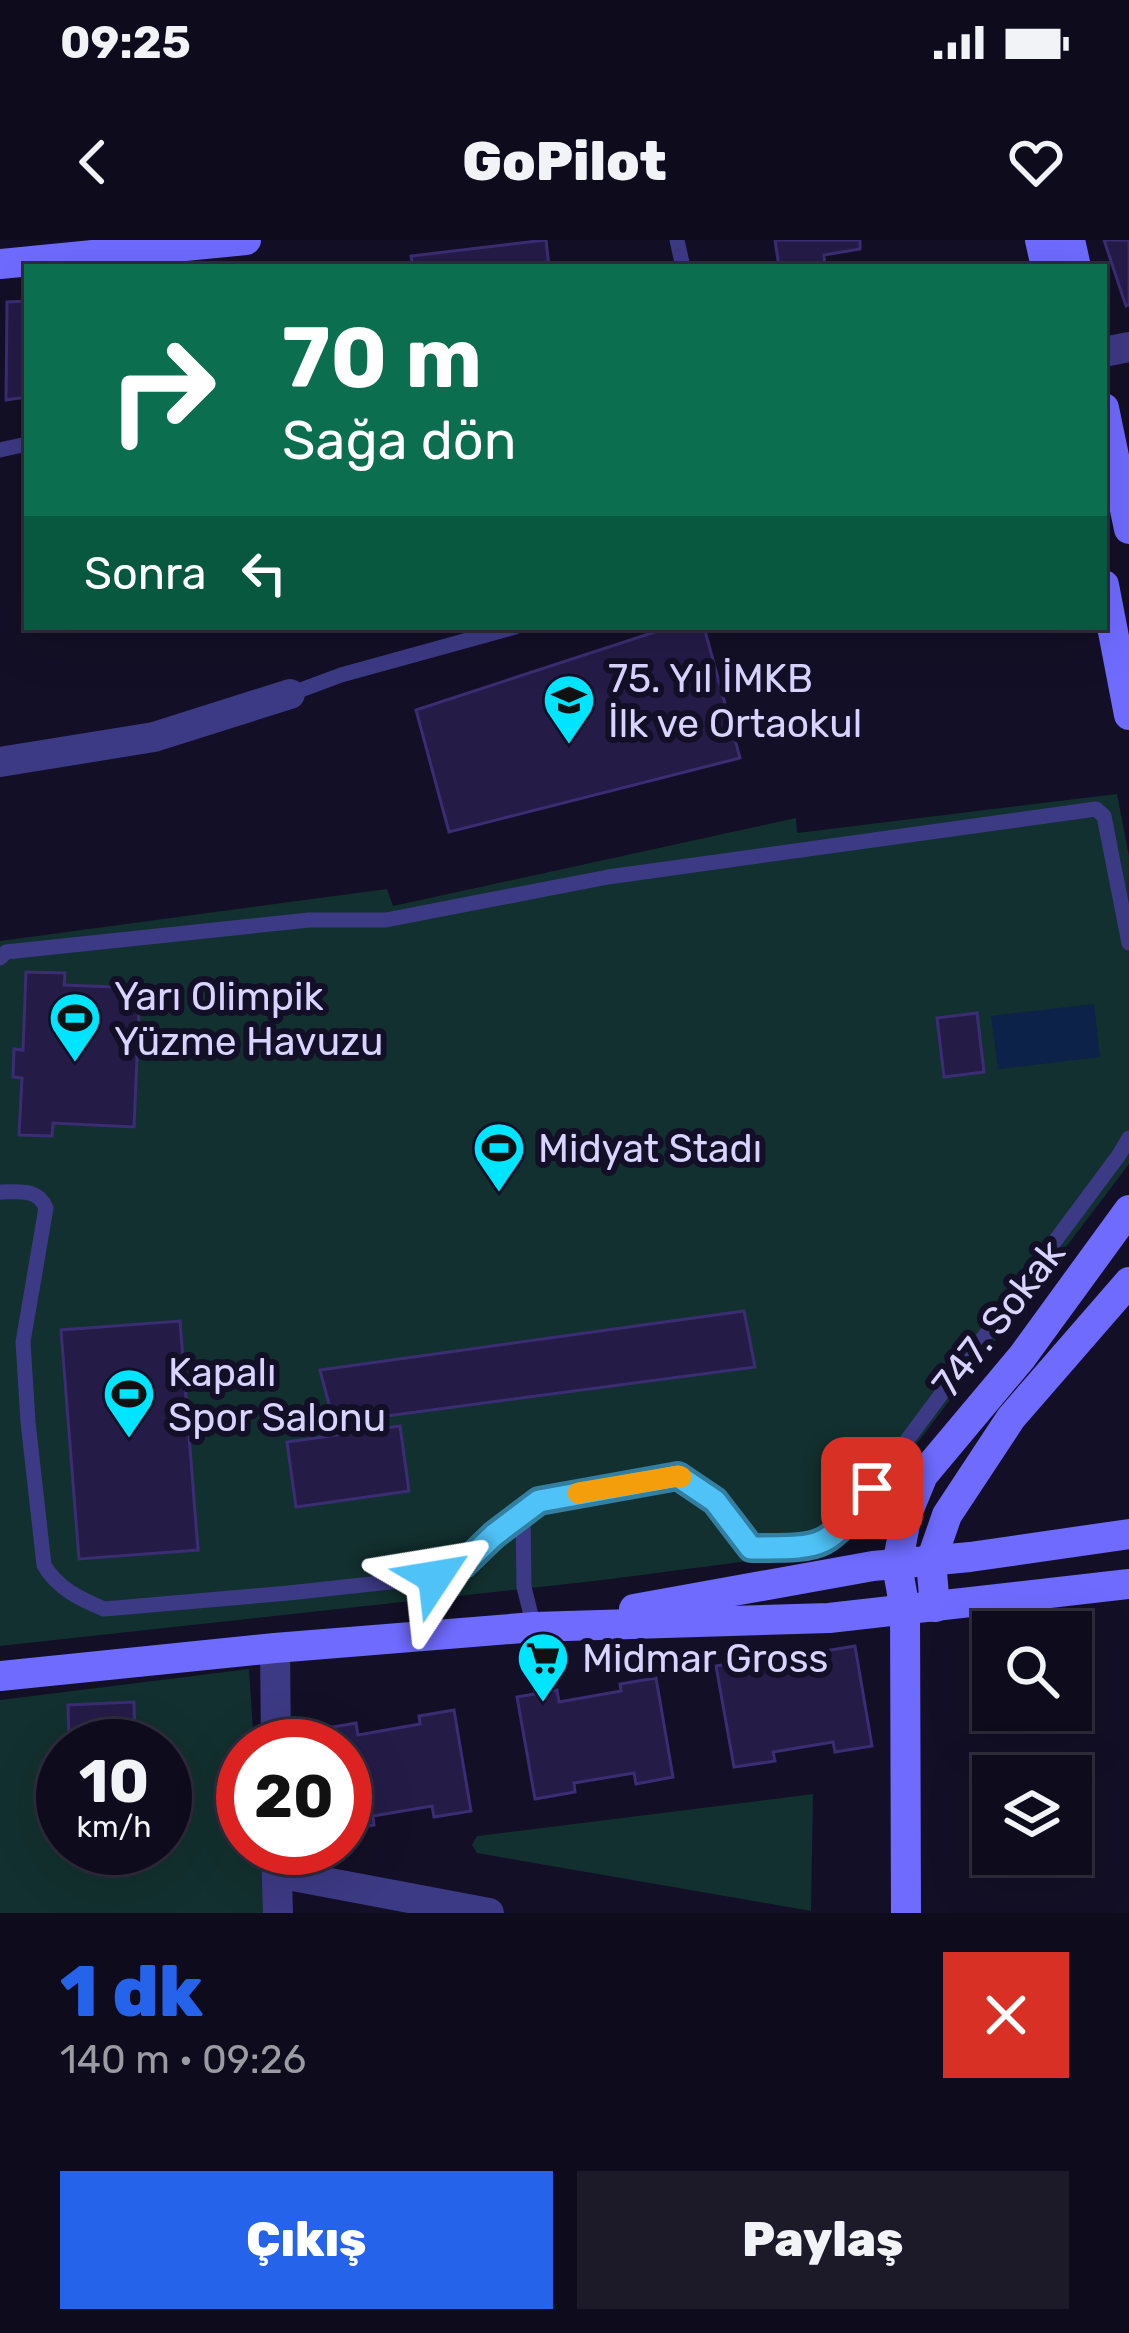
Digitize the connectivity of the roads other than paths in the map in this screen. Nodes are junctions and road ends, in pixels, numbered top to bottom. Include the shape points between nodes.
1 (246, 240) edge
2 (139, 245) edge
3 (0, 263) edge
4 (1107, 423) edge
5 (1129, 530) edge
6 (1107, 601) edge
7 (504, 630) edge
8 (290, 694) joint
9 (1129, 715) edge
10 (0, 762) edge
11 (1129, 943) edge
12 (0, 958) edge
13 (1129, 1138) edge
14 (0, 1192) edge
15 (1129, 1210) edge
16 (1129, 1282) edge
17 (523, 1512) junction
18 (1129, 1534) edge
19 (931, 1562) junction
20 (897, 1565) junction
21 (1129, 1584) edge
22 (920, 1608) junction
23 (533, 1627) junction
24 (275, 1648) junction
25 (0, 1676) edge
26 (276, 1719) edge
27 (277, 1875) edge
28 (337, 1875) edge
29 (278, 1913) edge
30 (489, 1913) edge
31 (906, 1913) edge

1 - 2 street
2 - 3 street
4 - 5 street
6 - 9 street
7 - 8 lane
8 - 10 street via 154,737
11 - 12 lane via 1104,815 1096,809 608,877 386,920 309,920
13 - 17 lane via 832,1537 809,1548 751,1548 715,1501 678,1476 539,1501
14 - 17 lane via 32,1192 46,1208 23,1342 28,1422 44,1565 82,1600 104,1609 435,1577 464,1564
15 - 20 street, 747. Sokak via 923,1475
16 - 19 street via 1011,1418 946,1515
17 - 23 lane
18 - 19 street
19 - 20 street
19 - 22 street
20 - 22 street, 747. Sokak
20 - 23 street
21 - 22 street
22 - 23 street
22 - 31 street
23 - 24 street
24 - 25 street
24 - 26 street
27 - 29 street
28 - 30 street

